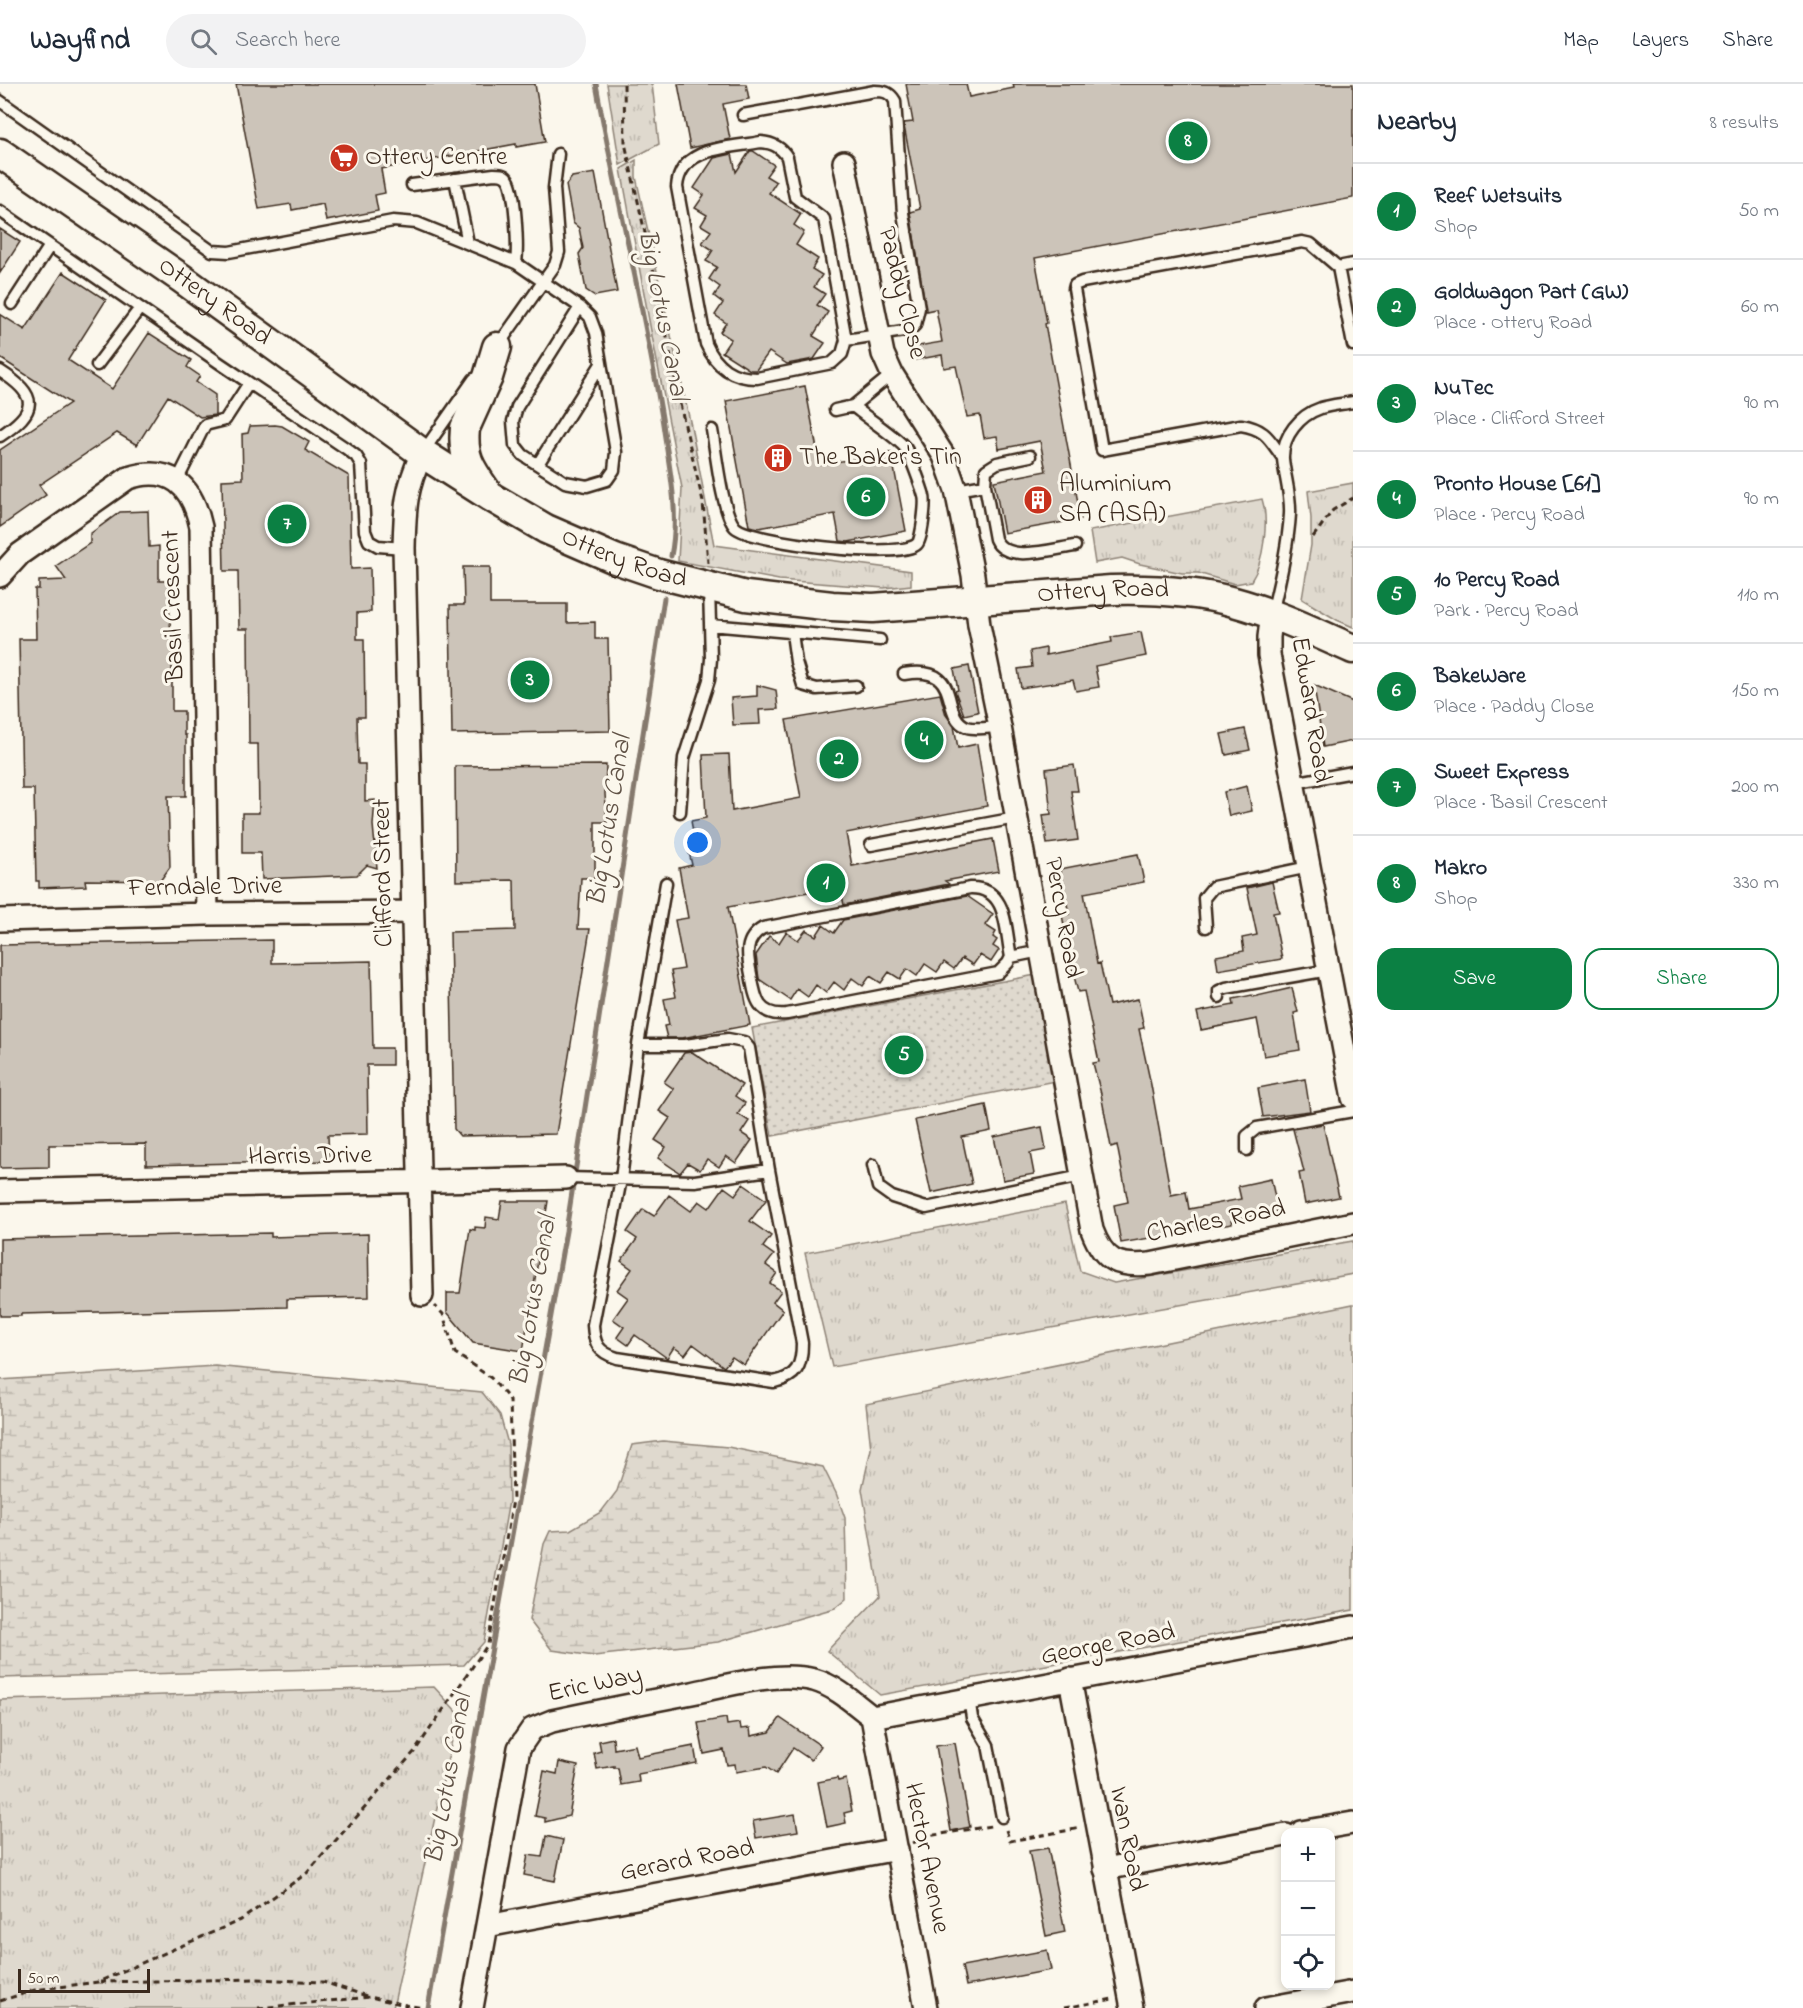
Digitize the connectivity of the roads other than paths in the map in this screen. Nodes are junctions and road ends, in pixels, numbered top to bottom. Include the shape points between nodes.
1 (0, 101) edge
2 (742, 115) dead end
3 (0, 153) edge
4 (558, 154) dead end
5 (844, 162) dead end
6 (455, 179) junction
7 (412, 186) dead end
8 (0, 211) edge
9 (468, 243) junction
10 (49, 247) junction
11 (516, 263) junction
12 (1353, 264) edge
13 (1338, 267) junction
14 (544, 280) junction
15 (12, 304) dead end
16 (580, 307) junction
17 (140, 308) junction
18 (878, 335) junction
19 (846, 340) junction
20 (1353, 345) edge
21 (497, 347) junction
22 (601, 364) junction
23 (97, 365) dead end
24 (0, 371) edge
25 (892, 374) junction
26 (249, 383) junction
27 (1353, 402) edge
28 (853, 406) junction
29 (836, 410) dead end
30 (712, 430) dead end
31 (0, 436) edge
32 (422, 453) junction
33 (1030, 456) dead end
34 (1283, 458) junction
35 (538, 464) junction
36 (177, 481) junction
37 (985, 485) junction
38 (956, 490) junction
39 (491, 498) junction
40 (1075, 546) dead end
41 (404, 548) junction
42 (0, 576) edge
43 (690, 578) junction
44 (976, 600) junction
45 (1272, 614) junction
46 (710, 625) junction
47 (792, 633) junction
48 (880, 640) dead end
49 (1353, 649) edge
50 (904, 674) dead end
51 (856, 686) dead end
52 (1000, 727) junction
53 (1353, 772) edge
54 (1293, 783) junction
55 (680, 812) dead end
56 (1016, 818) junction
57 (871, 845) dead end
58 (1310, 867) junction
59 (666, 883) dead end
60 (411, 912) junction
61 (207, 914) junction
62 (0, 920) edge
63 (1206, 927) dead end
64 (1040, 951) junction
65 (1011, 957) junction
66 (1329, 970) junction
67 (1219, 997) dead end
68 (638, 1045) junction
69 (1353, 1098) edge
70 (1353, 1111) edge
71 (1247, 1150) dead end
72 (873, 1165) dead end
73 (769, 1170) junction
74 (1082, 1176) junction
75 (566, 1178) joint
76 (621, 1179) junction
77 (418, 1181) junction
78 (0, 1191) edge
79 (1353, 1222) edge
80 (1097, 1245) joint
81 (422, 1295) road end
82 (1353, 1627) edge
83 (1070, 1679) junction
84 (969, 1698) junction
85 (872, 1717) junction
86 (1002, 1817) road end
87 (1353, 1823) edge
88 (1327, 1828) edge
89 (1281, 1836) edge
90 (897, 1849) junction
91 (1105, 1869) junction
92 (487, 1926) junction
93 (1353, 1992) edge
94 (1131, 2001) edge
95 (472, 2008) edge
96 (926, 2008) edge
97 (1266, 2008) edge

1 - 9 lane via 213,251 229,252 393,221 417,223
2 - 18 lane via 875,91 892,95 903,213 919,308 910,330
3 - 32 street, Ottery Road
4 - 14 lane via 554,188 559,252
5 - 18 street, Paddy Close
6 - 7 lane
6 - 9 lane
6 - 11 lane via 494,174 505,175 509,180 518,249
8 - 10 lane
9 - 11 lane
10 - 15 lane
10 - 17 lane
11 - 14 lane
12 - 13 lane
13 - 20 lane
13 - 34 lane via 1311,244 1302,242 1075,285 1102,450 1240,425 1265,433
14 - 16 lane
14 - 21 lane
16 - 22 lane via 590,317 596,333
16 - 35 lane via 517,407 513,421 515,445
17 - 23 lane
17 - 26 lane
18 - 19 lane
18 - 25 street, Paddy Close
19 - 19 lane via 842,354 832,363 757,378 735,375 717,363 706,344 677,187 680,171 689,160 702,153 761,142 784,152 795,197 824,219
21 - 32 lane
21 - 39 street via 464,437 467,463
22 - 35 lane
22 - 35 lane via 616,452 614,470 607,480 586,486 565,482
24 - 31 lane via 23,388 28,406 19,423
25 - 28 lane
25 - 38 street, Paddy Close via 944,456
26 - 36 lane via 225,420 206,425
26 - 41 lane via 356,456 361,464 369,542
27 - 34 lane via 1321,408 1300,420 1291,430
28 - 29 lane
28 - 30 lane via 906,448 925,498 917,546 873,551 837,549 740,531 726,508
32 - 39 street, Ottery Road
32 - 41 street, Clifford Street via 405,502
33 - 37 lane via 990,466
34 - 45 lane via 1290,514
36 - 42 street via 145,473 128,478 20,554
36 - 61 street, Basil Crescent via 197,508 201,527
37 - 38 lane
37 - 40 lane via 999,547 1023,554
38 - 44 street, Paddy Close
39 - 43 street, Ottery Road via 571,541
41 - 60 street, Clifford Street
43 - 44 street, Ottery Road via 746,596 832,606 873,608
43 - 46 lane
44 - 45 street, Ottery Road via 1140,590 1232,601
44 - 52 street, Percy Road
45 - 49 street, Ottery Road
45 - 54 street, Edward Road via 1269,655
46 - 47 lane
46 - 55 lane via 709,680 684,758
47 - 48 lane
47 - 51 lane via 803,685 817,689
50 - 52 lane via 929,673 939,679 954,712 967,726
52 - 56 street, Percy Road
53 - 54 lane
54 - 58 street, Edward Road
56 - 57 lane
56 - 64 street, Percy Road
58 - 63 lane via 1213,887 1204,898
58 - 66 street, Edward Road
59 - 68 lane
60 - 61 street, Ferndale Drive
60 - 77 street, Clifford Street
61 - 62 street, Ferndale Drive
64 - 65 lane
64 - 74 street, Percy Road
65 - 65 lane via 993,975 780,1015 768,1011 755,998 747,954 753,936 763,928 976,888 1000,903
66 - 67 lane via 1226,987 1219,991
66 - 69 street, Edward Road
68 - 73 lane via 685,1045 728,1039 744,1042 749,1048
68 - 76 lane
70 - 71 lane via 1257,1128 1247,1136
72 - 74 lane via 878,1187 892,1197 926,1208
73 - 76 lane, Harris Drive via 695,1181
73 - 76 lane via 802,1343 797,1370 774,1382 617,1358 596,1347 593,1325
74 - 80 street, Percy Road
75 - 76 lane, Harris Drive
75 - 77 street, Harris Drive
77 - 78 street, Harris Drive
77 - 81 street, Clifford Street
79 - 80 street, Charles Road via 1129,1266 1116,1262
82 - 83 street, George Road
83 - 84 street, George Road
83 - 91 street, Ivan Road
84 - 85 street, George Road
84 - 86 lane via 972,1718 988,1745
85 - 90 street, Hector Avenue
85 - 92 street, Eric Way via 835,1690 794,1677 731,1685 542,1724 527,1734 519,1748
87 - 88 street
89 - 91 street
90 - 92 street, Gerard Road
90 - 96 street, Hector Avenue
91 - 94 street, Ivan Road
92 - 95 street, Eric Way
93 - 97 street

